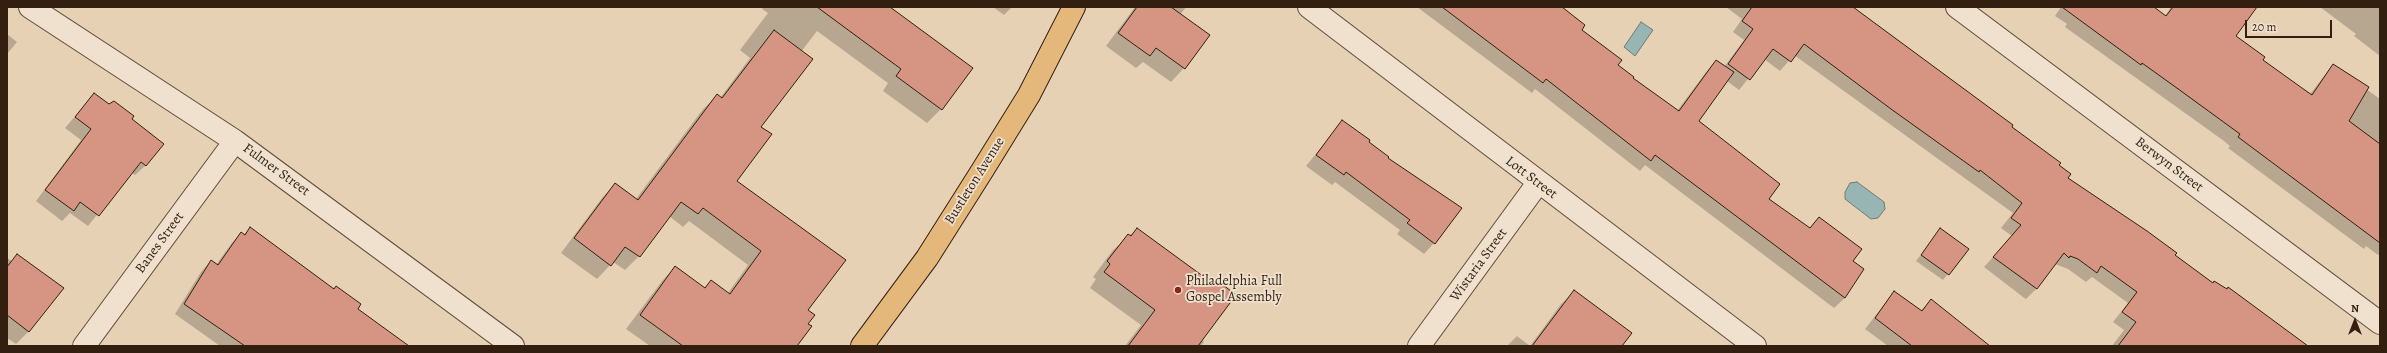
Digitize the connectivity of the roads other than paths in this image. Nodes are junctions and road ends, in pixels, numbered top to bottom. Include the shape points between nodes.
1 (30, 7) edge
2 (1074, 7) edge
3 (1309, 7) edge
4 (1957, 7) edge
5 (235, 141) junction
6 (1538, 183) junction
7 (2380, 323) edge
8 (84, 346) edge
9 (513, 346) edge
10 (862, 346) edge
11 (1419, 346) edge
12 (1756, 346) edge

1 - 5 street, Fulmer Street
2 - 10 main road, Bustleton Avenue via 1029,95 982,171 927,258
3 - 6 street, Lott Street
4 - 7 street, Berwyn Street
5 - 8 street, Banes Street
5 - 9 street, Fulmer Street
6 - 11 street, Wistaria Street
6 - 12 street, Lott Street

